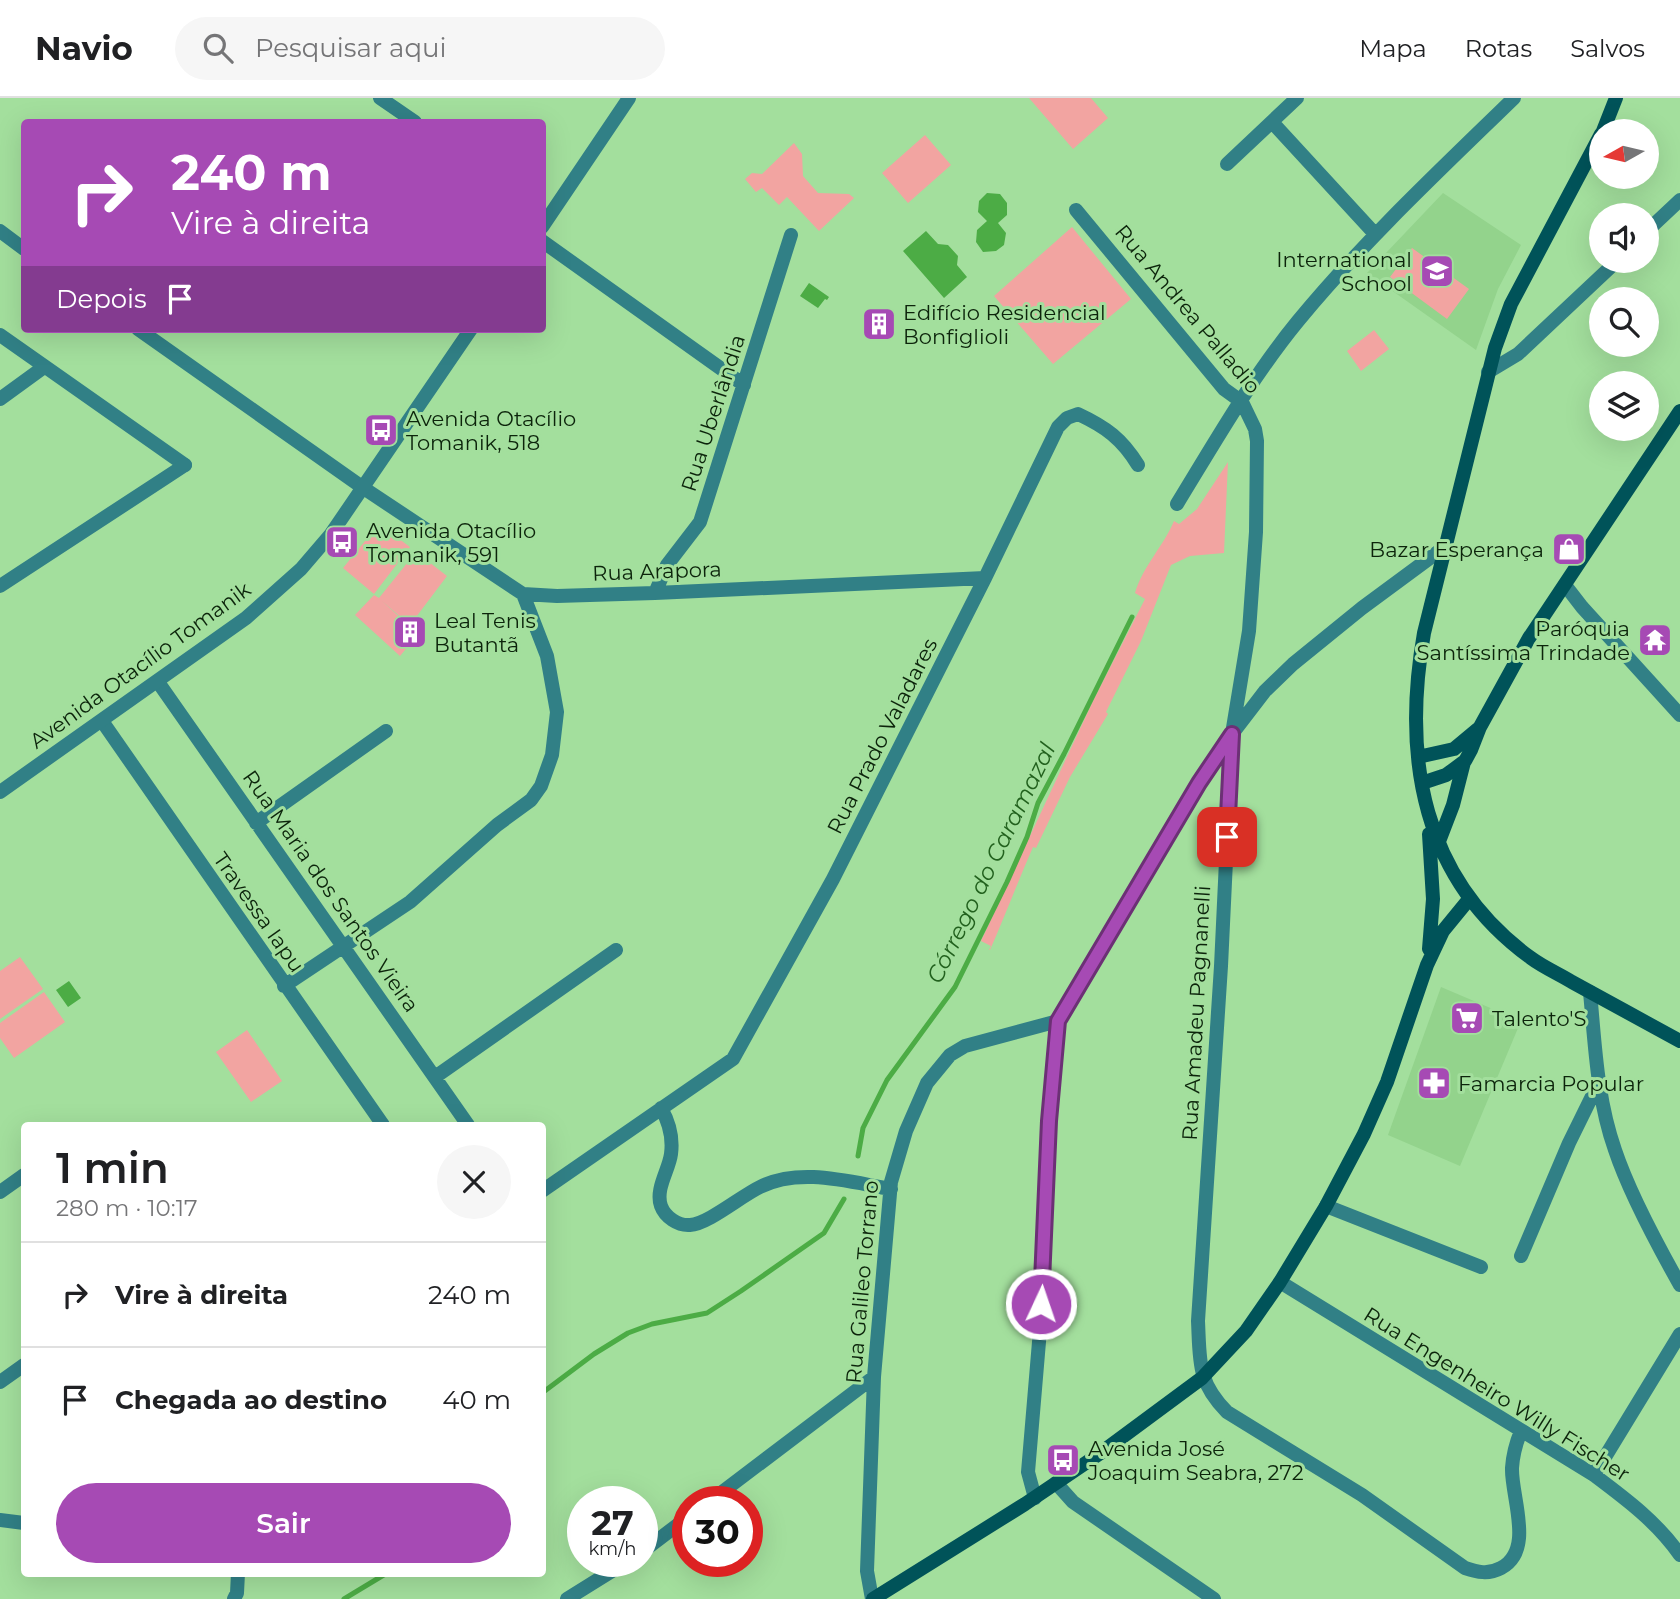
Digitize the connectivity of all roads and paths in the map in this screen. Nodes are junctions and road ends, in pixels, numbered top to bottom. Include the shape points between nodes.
1 (380, 98) edge
2 (629, 98) edge
3 (1297, 98) edge
4 (1514, 98) edge
5 (1616, 98) edge
6 (411, 119) edge
7 (1608, 119) edge
8 (1272, 122) junction
9 (1589, 157) edge
10 (1227, 164) dead end
11 (1680, 200) edge
12 (1076, 210) dead end
13 (546, 218) edge
14 (1659, 220) edge
15 (0, 231) edge
16 (1375, 234) junction
17 (791, 235) dead end
18 (546, 244) edge
19 (21, 246) edge
20 (1603, 273) edge
21 (144, 333) edge
22 (468, 333) edge
23 (0, 335) edge
24 (44, 367) junction
25 (1488, 372) junction
26 (744, 385) junction
27 (0, 399) edge
28 (1242, 402) junction
29 (1680, 411) edge
30 (1258, 441) joint
31 (1138, 465) dead end
32 (362, 487) junction
33 (1177, 504) dead end
34 (1446, 546) junction
35 (985, 578) junction
36 (1565, 585) junction
37 (0, 586) edge
38 (655, 593) junction
39 (523, 594) junction
40 (158, 682) junction
41 (1680, 714) edge
42 (102, 721) junction
43 (1480, 727) junction
44 (386, 731) dead end
45 (1232, 734) junction
46 (1418, 757) junction
47 (1465, 761) junction
48 (1422, 783) junction
49 (2, 788) edge
50 (1428, 816) junction
51 (256, 823) junction
52 (1438, 844) junction
53 (1470, 898) junction
54 (345, 945) junction
55 (615, 950) dead end
56 (1427, 965) junction
57 (284, 986) junction
58 (1590, 992) junction
59 (1058, 1021) junction
60 (1680, 1041) edge
61 (435, 1077) junction
62 (1599, 1082) junction
63 (661, 1108) junction
64 (381, 1122) edge
65 (466, 1122) edge
66 (21, 1177) edge
67 (546, 1188) edge
68 (891, 1189) junction
69 (0, 1192) edge
70 (1326, 1206) junction
71 (1521, 1256) dead end
72 (1481, 1267) dead end
73 (1280, 1282) junction
74 (1680, 1285) edge
75 (1680, 1334) edge
76 (21, 1367) edge
77 (874, 1377) junction
78 (1202, 1378) junction
79 (0, 1382) edge
80 (1521, 1431) junction
81 (1594, 1475) junction
82 (1056, 1483) junction
83 (730, 1486) edge
84 (1035, 1498) junction
85 (0, 1520) edge
86 (21, 1523) edge
87 (672, 1529) edge
88 (658, 1540) edge
89 (1680, 1555) edge
90 (238, 1577) edge
91 (602, 1577) edge
92 (1201, 1590) junction
93 (234, 1599) edge
94 (567, 1599) edge
95 (873, 1599) edge
96 (1187, 1599) edge
97 (1214, 1599) edge

1 - 6 street
2 - 13 street
3 - 8 street
4 - 16 street
5 - 7 main road
8 - 10 street
8 - 16 street
9 - 25 main road via 1511,304
11 - 14 street
12 - 28 street, Rua Andrea Palladio via 1224,389
15 - 19 street
16 - 28 street via 1299,320
17 - 26 street, Rua Uberlândia
18 - 26 street
20 - 25 street via 1518,354
21 - 32 street
22 - 32 street, Avenida Otacílio Tomanik
23 - 24 street
24 - 27 street
24 - 37 street via 185,465
25 - 34 main road
26 - 38 street, Rua Uberlândia via 700,522 667,565
28 - 30 street, Rua Andrea Palladio
28 - 33 street
29 - 36 main road
30 - 45 street, Rua Amadeu Pagnanelli via 1249,631
31 - 35 street, Rua Prado Valadares via 1125,444 1091,420 1078,414 1067,418 1058,427
32 - 39 street
32 - 40 street, Avenida Otacílio Tomanik via 301,569 246,618
34 - 45 street via 1293,664
34 - 46 main road via 1418,669
35 - 38 street, Rua Arapora
35 - 63 street, Rua Prado Valadares via 833,879 733,1059
36 - 41 street
36 - 43 main road via 1529,638
38 - 39 street, Rua Arapora
39 - 54 street via 547,656 557,712 552,755 541,786 531,800 410,902
40 - 42 street, Avenida Otacílio Tomanik
40 - 51 street, Rua Maria dos Santos Vieira
42 - 49 street, Avenida Otacílio Tomanik
42 - 57 street, Travessa Iapu
43 - 46 main road via 1454,749
43 - 47 main road
44 - 51 street
45 - 59 street
45 - 78 street, Rua Amadeu Pagnanelli via 1198,1321
46 - 48 main road
47 - 48 main road via 1446,775
47 - 52 main road
48 - 50 main road
50 - 52 main road
50 - 56 main road via 1433,899
51 - 54 street, Rua Maria dos Santos Vieira
52 - 53 main road
53 - 56 main road via 1443,931
53 - 58 main road via 1481,914 1532,959
54 - 57 street
54 - 61 street, Rua Maria dos Santos Vieira
55 - 61 street
56 - 70 main road via 1387,1082
57 - 64 street, Travessa Iapu
58 - 60 main road
58 - 62 street
59 - 68 street, Rua Galileo Torrano via 965,1046 950,1055 917,1104
59 - 84 street via 1028,1472
61 - 65 street, Rua Maria dos Santos Vieira
62 - 71 street
62 - 74 street via 1623,1171
63 - 67 street
63 - 68 street via 670,1130 671,1154 661,1188 661,1207 683,1225 699,1223 758,1188 788,1179 835,1179
66 - 69 street
68 - 77 street, Rua Galileo Torrano
70 - 72 street
70 - 73 main road
73 - 78 main road via 1246,1331
73 - 80 street, Rua Engenheiro Willy Fischer
75 - 81 street
76 - 79 street
77 - 83 street
77 - 95 street, Rua Galileo Torrano via 867,1571
78 - 80 street via 1227,1412 1477,1572 1506,1566 1518,1545 1512,1468
78 - 82 main road
80 - 81 street, Rua Engenheiro Willy Fischer
81 - 89 street, Rua Engenheiro Willy Fischer via 1665,1534
82 - 84 main road
82 - 92 street via 1073,1502
84 - 95 main road
85 - 86 street
87 - 88 street
90 - 93 street
91 - 94 street
92 - 96 street
92 - 97 street

